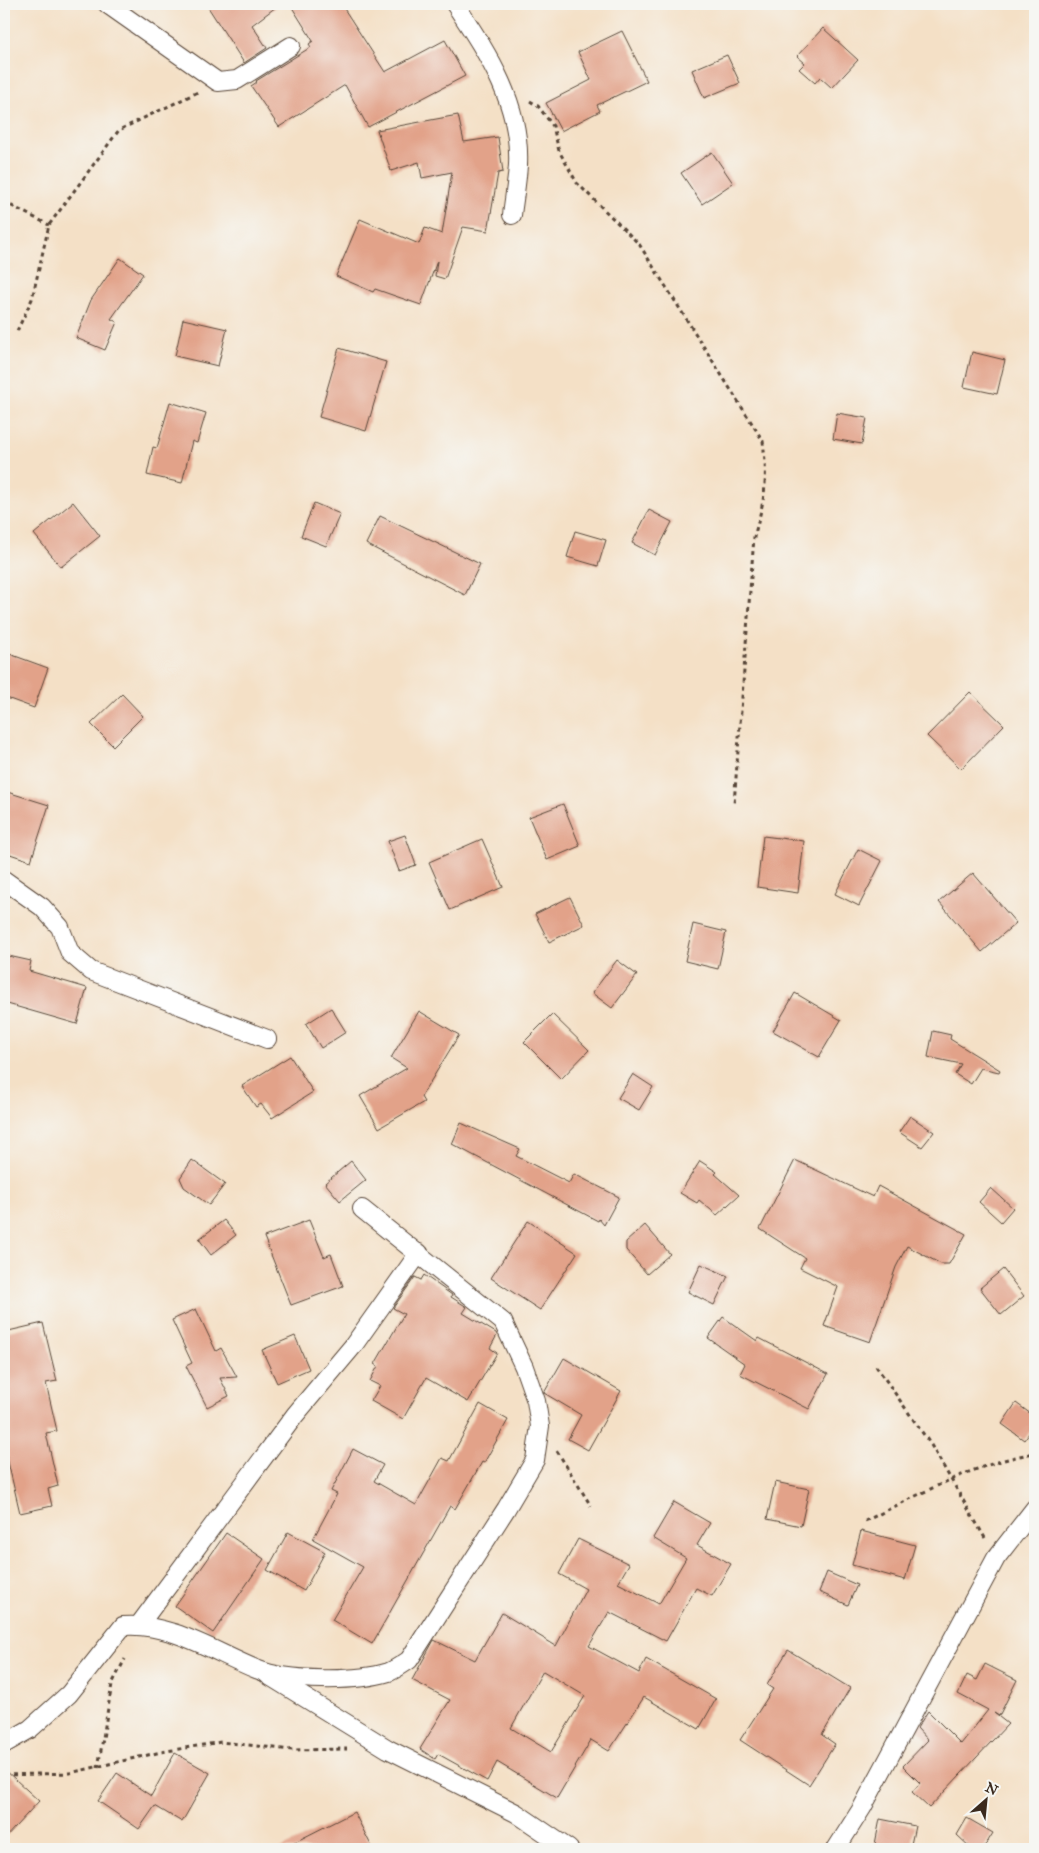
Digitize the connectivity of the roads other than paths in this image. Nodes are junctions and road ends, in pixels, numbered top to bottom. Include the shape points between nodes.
1 (107, 4) edge
2 (454, 4) edge
3 (291, 46) dead end
4 (512, 215) dead end
5 (4, 880) edge
6 (267, 1039) dead end
7 (362, 1209) dead end
8 (418, 1253) junction
9 (1035, 1508) edge
10 (1029, 1525) edge
11 (131, 1625) junction
12 (259, 1670) junction
13 (4, 1744) edge
14 (566, 1848) edge
15 (836, 1849) edge

1 - 3 street via 218,82 237,80
2 - 4 street via 490,58 514,122 518,164
5 - 6 street via 42,907 60,927 70,953 91,970
7 - 8 street
8 - 11 street via 353,1346
8 - 12 street via 503,1322 536,1401 540,1426 535,1460 409,1660 390,1671 353,1679 310,1679
9 - 10 street
10 - 15 street via 996,1558 862,1808
11 - 12 street via 192,1640
11 - 13 street via 69,1694 30,1729
12 - 14 street via 388,1749 516,1812

